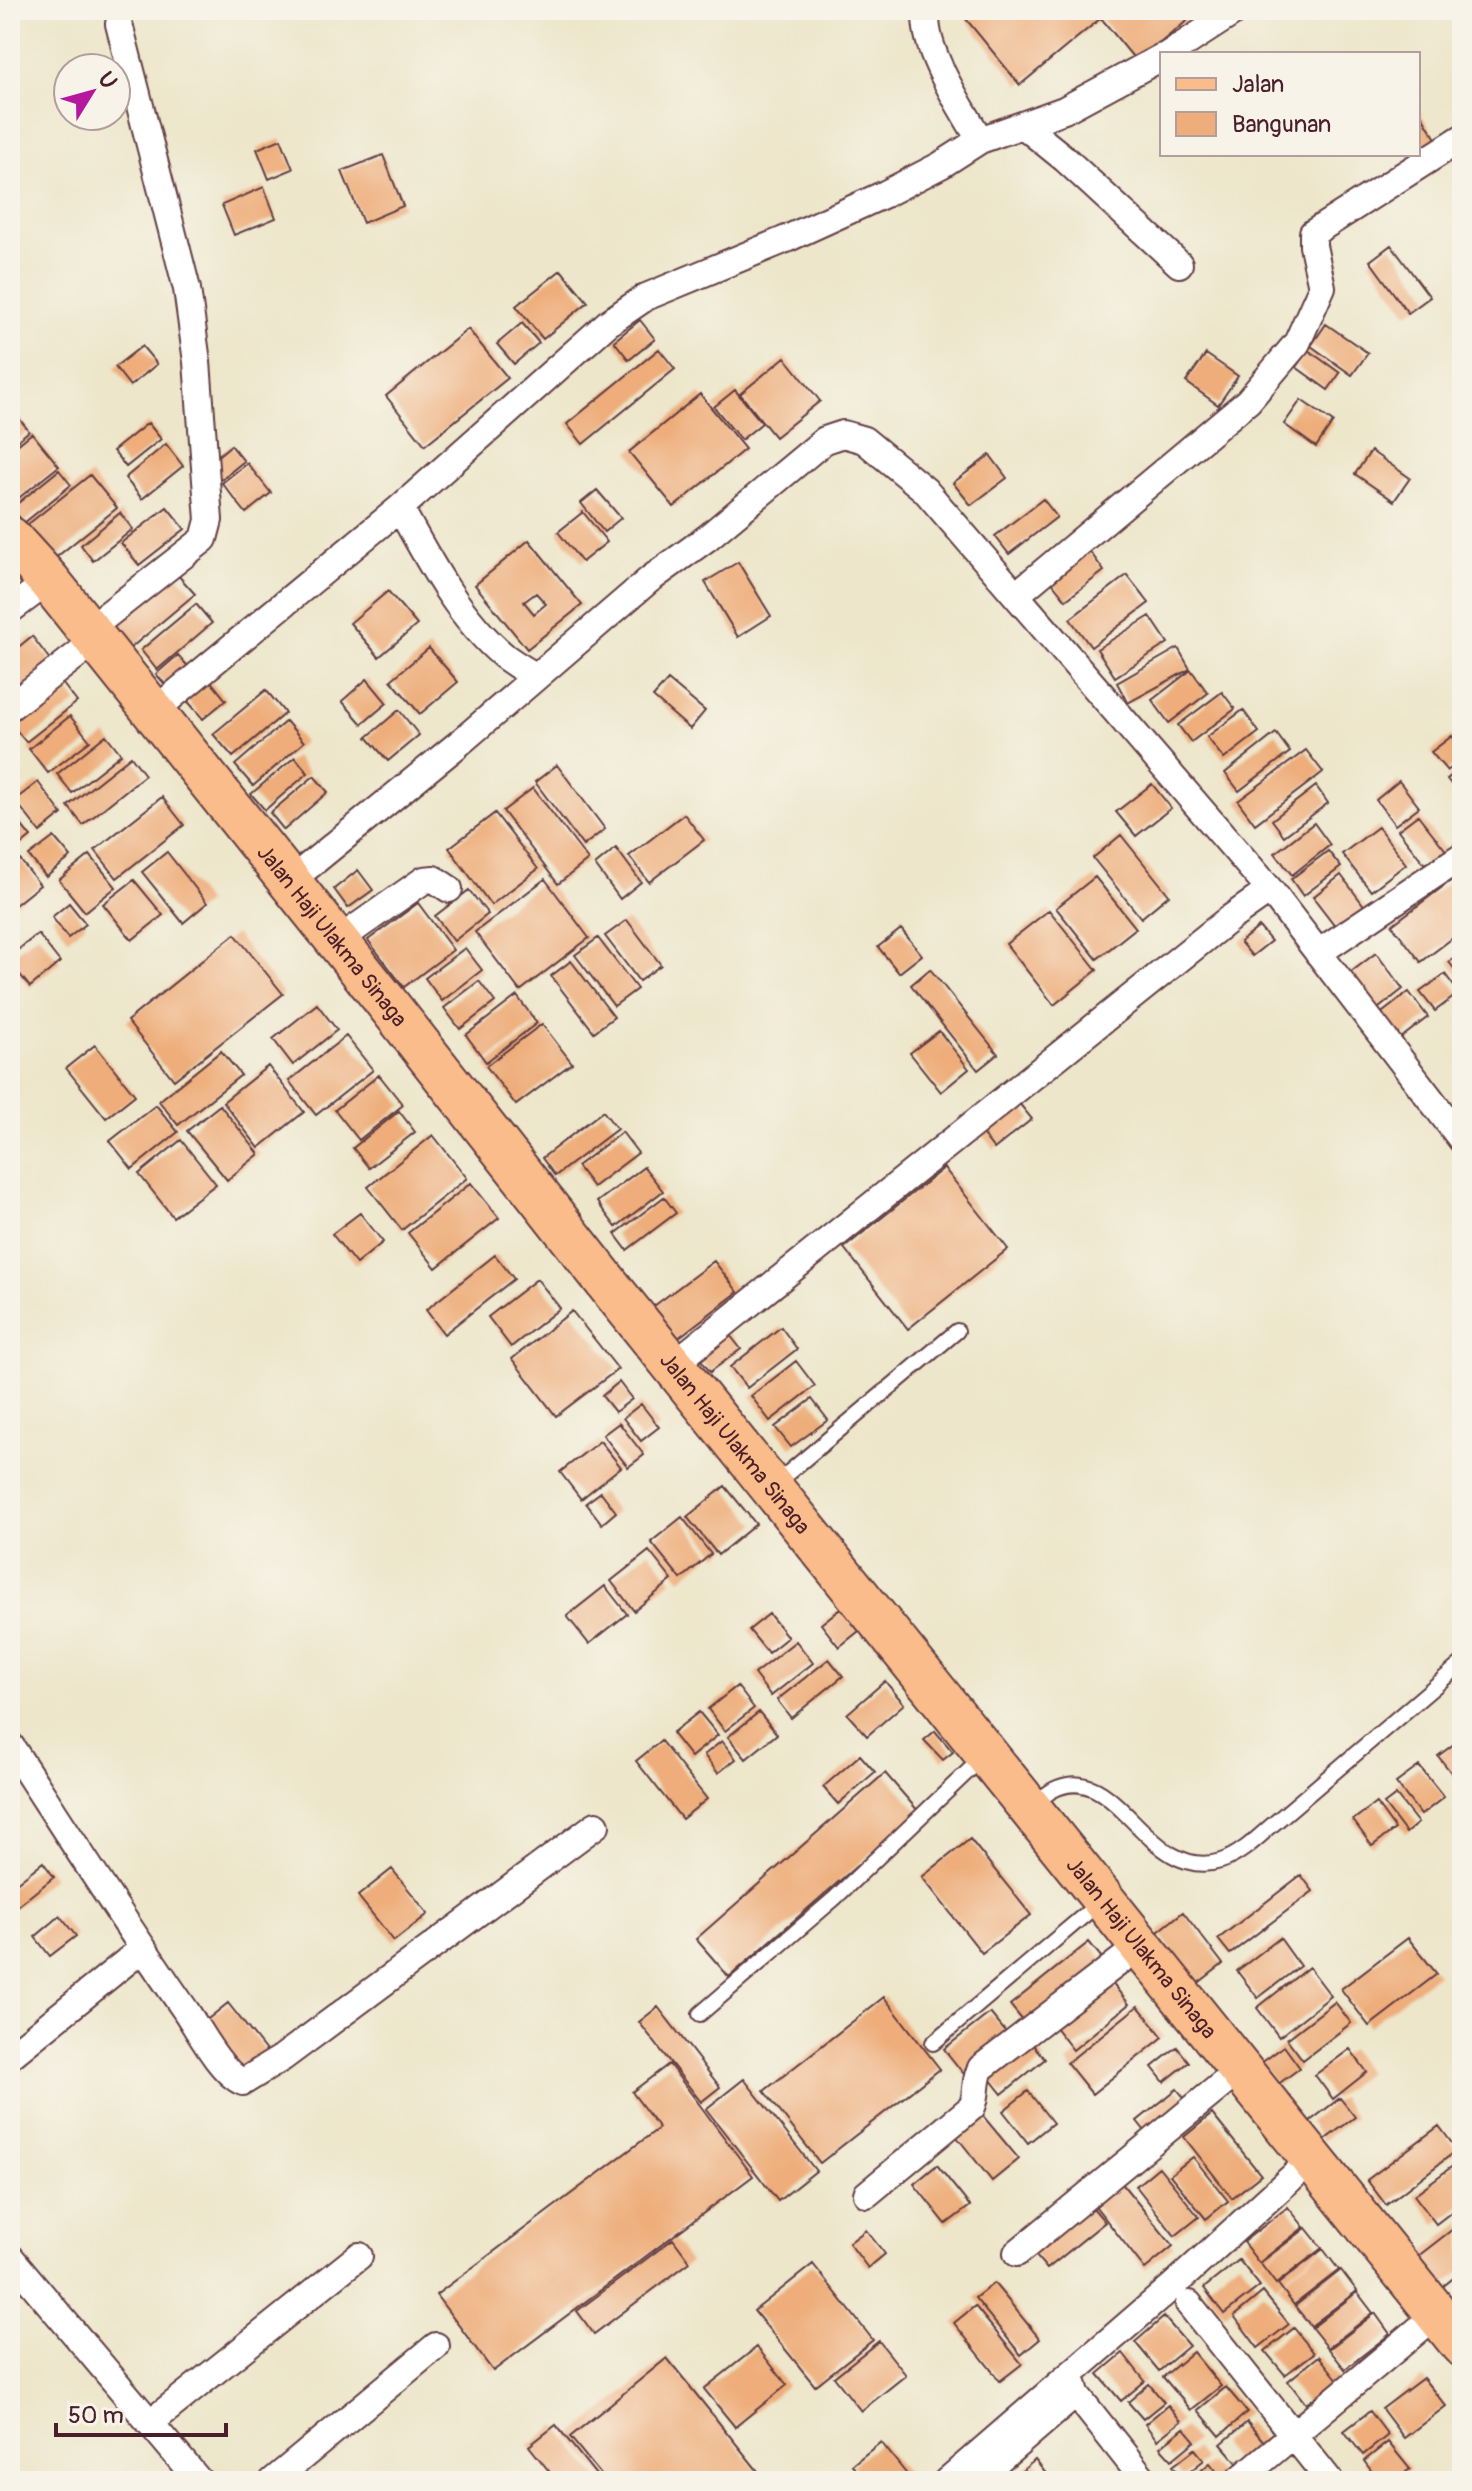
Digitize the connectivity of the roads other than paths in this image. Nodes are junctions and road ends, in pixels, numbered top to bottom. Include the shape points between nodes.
1 (927, 10) edge
2 (1237, 10) edge
3 (119, 24) dead end
4 (1172, 52) edge
5 (1160, 58) edge
6 (1023, 125) junction
7 (1462, 138) edge
8 (980, 140) junction
9 (1179, 264) dead end
10 (400, 508) junction
11 (10, 538) edge
12 (49, 581) junction
13 (1016, 595) junction
14 (10, 610) edge
15 (92, 635) junction
16 (535, 676) junction
17 (10, 707) edge
18 (153, 712) junction
19 (1462, 856) edge
20 (289, 882) junction
21 (449, 889) dead end
22 (1270, 890) junction
23 (337, 941) junction
24 (1318, 953) junction
25 (1462, 1140) edge
26 (957, 1331) dead end
27 (674, 1364) junction
28 (772, 1487) junction
29 (1462, 1663) edge
30 (10, 1745) edge
31 (987, 1754) junction
32 (1029, 1807) junction
33 (596, 1825) dead end
34 (1104, 1899) junction
35 (1141, 1945) junction
36 (142, 1949) junction
37 (700, 2014) dead end
38 (933, 2043) dead end
39 (10, 2056) edge
40 (1241, 2069) junction
41 (1311, 2160) junction
42 (867, 2194) dead end
43 (1017, 2253) dead end
44 (359, 2256) dead end
45 (10, 2257) edge
46 (1189, 2304) dead end
47 (1450, 2330) edge
48 (436, 2346) dead end
49 (150, 2423) junction
50 (1293, 2435) junction
51 (199, 2481) edge
52 (273, 2481) edge
53 (947, 2481) edge
54 (985, 2481) edge
55 (1145, 2481) edge
56 (1238, 2481) edge
57 (1330, 2481) edge

1 - 8 street via 938,66
2 - 4 street
3 - 15 street via 187,289 209,520 204,539
5 - 6 street via 1064,110
6 - 8 street
6 - 9 street
7 - 13 street via 1313,233 1322,287 1297,343 1248,401
8 - 10 street via 885,194 646,297 608,323
10 - 16 street via 433,568 468,616 504,656
10 - 18 street
11 - 12 main road, Jalan Haji Ulakma Sinaga
12 - 14 street
12 - 15 main road, Jalan Haji Ulakma Sinaga
13 - 16 street via 925,490 864,440 843,434 825,440
13 - 22 street
15 - 17 street
15 - 18 main road, Jalan Haji Ulakma Sinaga
16 - 20 street
18 - 20 main road, Jalan Haji Ulakma Sinaga
19 - 24 street
20 - 23 main road, Jalan Haji Ulakma Sinaga
21 - 23 street via 434,879 424,880
22 - 24 street
22 - 27 street
23 - 27 main road, Jalan Haji Ulakma Sinaga
24 - 25 street
26 - 28 lane
27 - 28 main road, Jalan Haji Ulakma Sinaga
28 - 31 main road, Jalan Haji Ulakma Sinaga
29 - 32 lane via 1247,1846 1222,1861 1177,1859 1103,1793 1074,1785 1054,1789
30 - 36 street
31 - 32 main road, Jalan Haji Ulakma Sinaga
31 - 37 lane via 835,1898
32 - 34 main road, Jalan Haji Ulakma Sinaga
33 - 36 street via 247,2081 237,2080 219,2059
34 - 35 main road, Jalan Haji Ulakma Sinaga
34 - 38 lane
35 - 40 main road, Jalan Haji Ulakma Sinaga
35 - 42 street via 981,2068 972,2107
36 - 39 street
40 - 41 main road, Jalan Haji Ulakma Sinaga
40 - 43 street
41 - 47 main road, Jalan Haji Ulakma Sinaga
41 - 53 street
44 - 49 street
45 - 49 street
46 - 50 street
47 - 50 street
48 - 52 street
49 - 51 street
50 - 56 street
50 - 57 street
54 - 55 street via 990,2468 1075,2390

